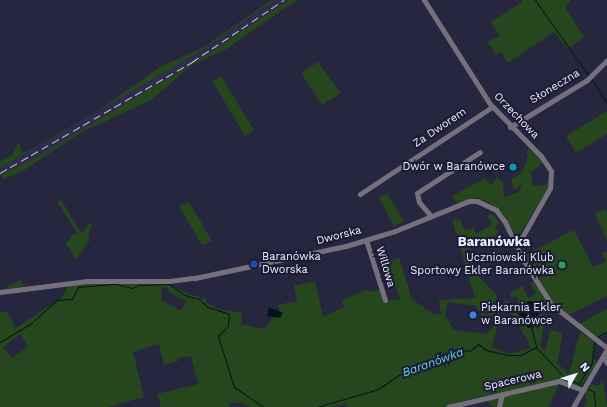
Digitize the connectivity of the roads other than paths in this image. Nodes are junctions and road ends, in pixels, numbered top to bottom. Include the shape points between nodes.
1 (424, 0) edge
2 (607, 60) edge
3 (492, 107) junction
4 (510, 126) junction
5 (480, 152) dead end
6 (360, 194) dead end
7 (431, 216) junction
8 (366, 240) junction
9 (517, 246) junction
10 (0, 292) edge
11 (385, 300) dead end
12 (607, 348) edge
13 (603, 356) junction
14 (607, 363) edge
15 (582, 390) junction
16 (502, 394) junction
17 (448, 407) edge
18 (499, 407) edge
19 (573, 407) edge

1 - 3 street, Orzechowa
2 - 4 street, Słoneczna via 590,77
3 - 4 street, Orzechowa
3 - 6 street, Za Dworem
4 - 9 street, Orzechowa via 546,163 553,179
5 - 7 street via 417,193 419,202
7 - 8 street, Dworska
7 - 9 street, Dworska via 469,201 488,205 505,222
8 - 10 street, Dworska via 195,278 169,281 87,281
8 - 11 street, Willowa
9 - 12 street, Dworska via 550,304
12 - 13 street
13 - 14 street
13 - 15 street
15 - 16 street, Spacerowa via 559,381
15 - 19 street
16 - 17 street, Spacerowa
16 - 18 street

